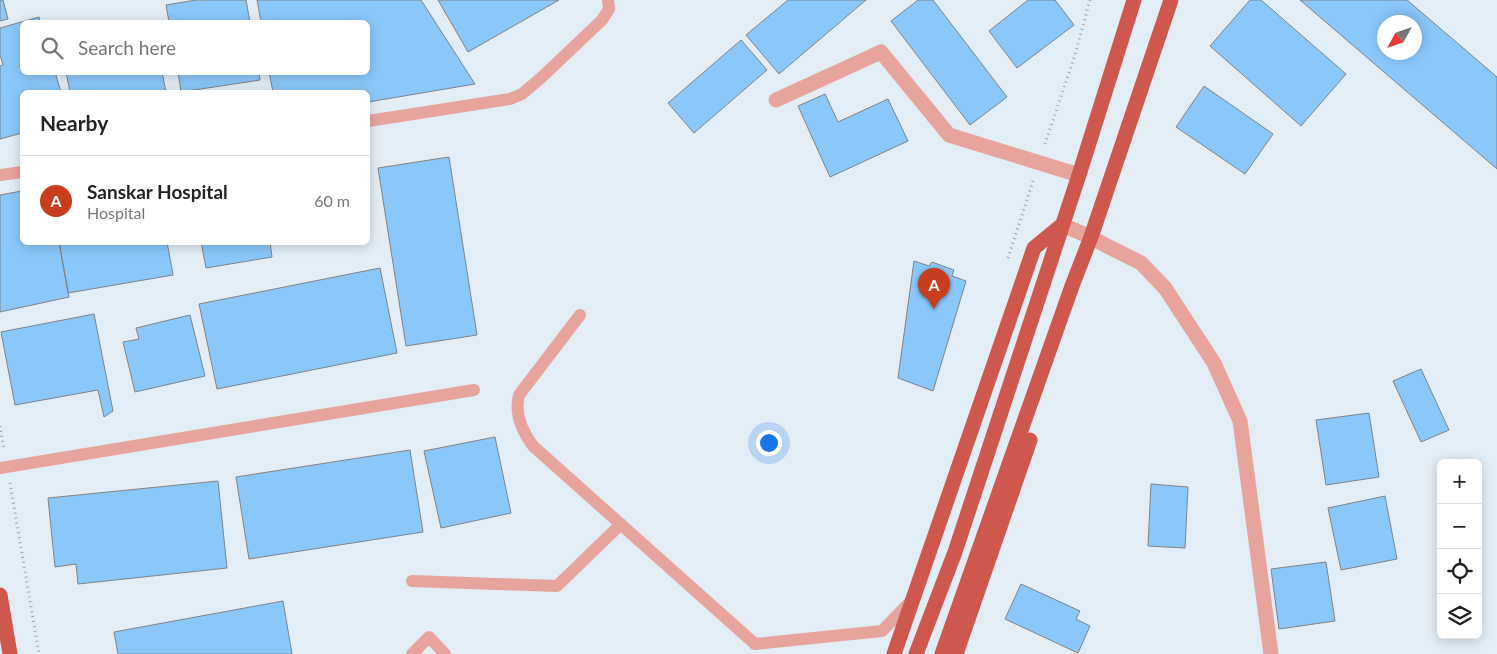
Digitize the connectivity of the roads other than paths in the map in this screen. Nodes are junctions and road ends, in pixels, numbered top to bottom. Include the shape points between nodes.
1 (608, 0) edge
2 (1134, 0) edge
3 (1171, 0) edge
4 (776, 100) dead end
5 (370, 121) edge
6 (20, 172) edge
7 (1079, 175) junction
8 (0, 176) edge
9 (1062, 225) junction
10 (1091, 237) junction
11 (580, 315) dead end
12 (474, 390) dead end
13 (4, 467) edge
14 (621, 524) junction
15 (412, 581) dead end
16 (0, 595) edge
17 (913, 598) junction
18 (10, 654) edge
19 (412, 654) edge
20 (445, 654) edge
21 (894, 654) edge
22 (916, 654) edge
23 (942, 654) edge
24 (956, 654) edge
25 (1271, 654) edge

1 - 5 lane via 609,9 602,20 522,94 510,99
2 - 7 main road
3 - 10 main road
4 - 7 street via 881,52 948,135
6 - 8 lane
7 - 9 main road
9 - 10 street
9 - 17 main road via 1034,248
9 - 22 main road via 955,552
10 - 23 main road
10 - 24 main road via 1093,255
10 - 25 street via 1141,263 1165,288 1214,363 1240,421
11 - 14 lane via 524,386 516,406 524,434 533,446
12 - 13 lane
14 - 15 lane via 557,586
14 - 17 lane via 755,644 882,631
16 - 18 main road
17 - 21 main road
19 - 20 lane via 429,637

